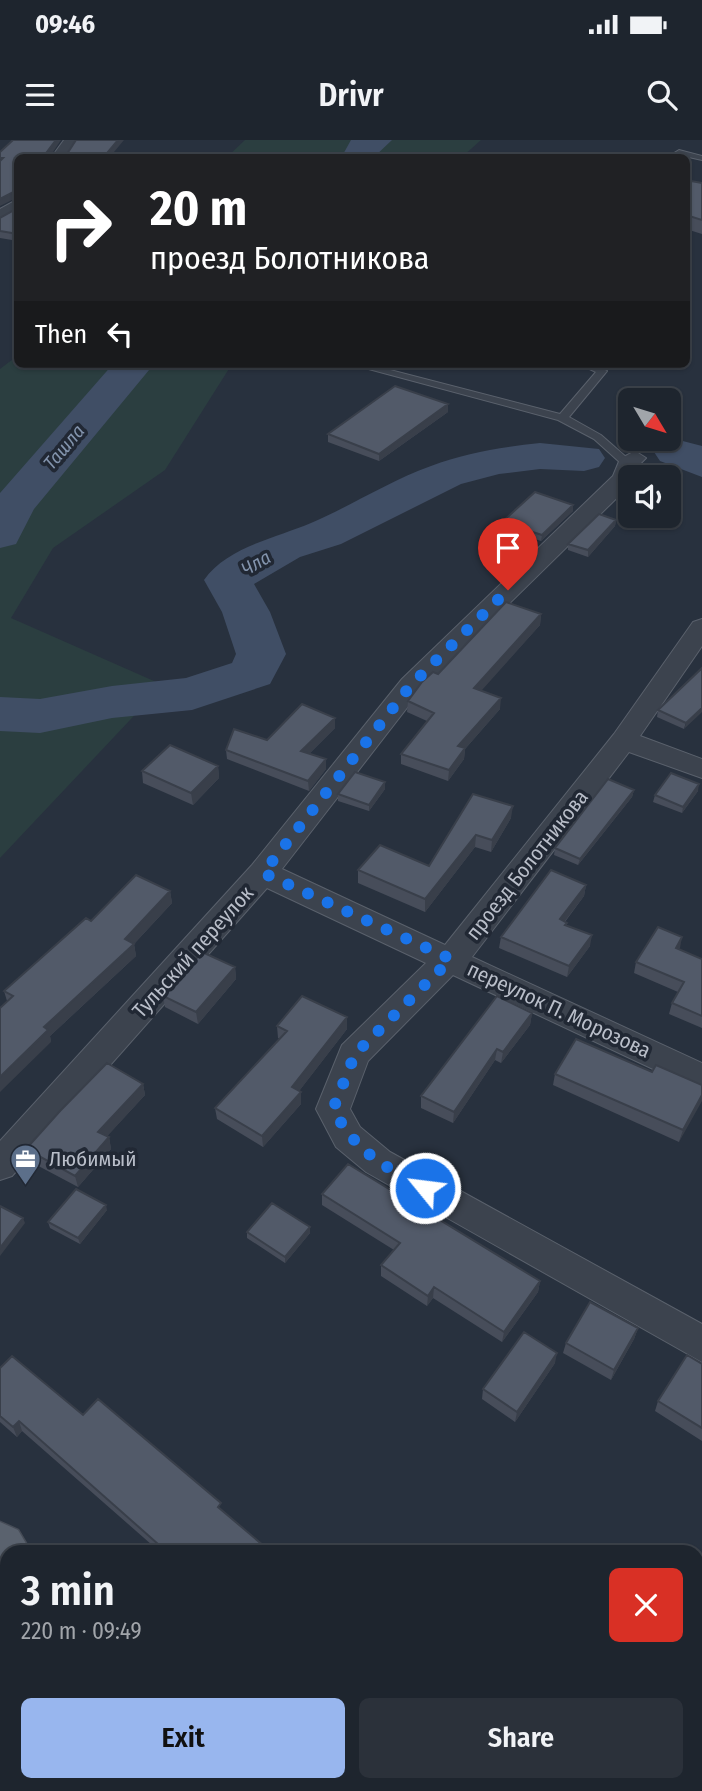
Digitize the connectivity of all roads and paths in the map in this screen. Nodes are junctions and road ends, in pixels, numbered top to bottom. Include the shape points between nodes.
1 (370, 368) edge
2 (594, 368) edge
3 (562, 418) junction
4 (632, 461) joint
5 (702, 627) edge
6 (624, 740) junction
7 (702, 769) edge
8 (263, 873) junction
9 (451, 959) junction
10 (702, 1078) edge
11 (0, 1165) edge
12 (702, 1343) edge

1 - 3 lane
2 - 3 lane via 602,371
3 - 4 lane via 586,428
4 - 8 street, Тульский переулок via 624,478 411,685
5 - 6 street, проезд Болотникова
6 - 7 street
6 - 9 street, проезд Болотникова
8 - 9 street, переулок П. Морозова
8 - 11 street, Тульский переулок
9 - 10 street, переулок П. Морозова
9 - 12 street, проезд Болотникова via 355,1054 333,1109 348,1137 378,1163

